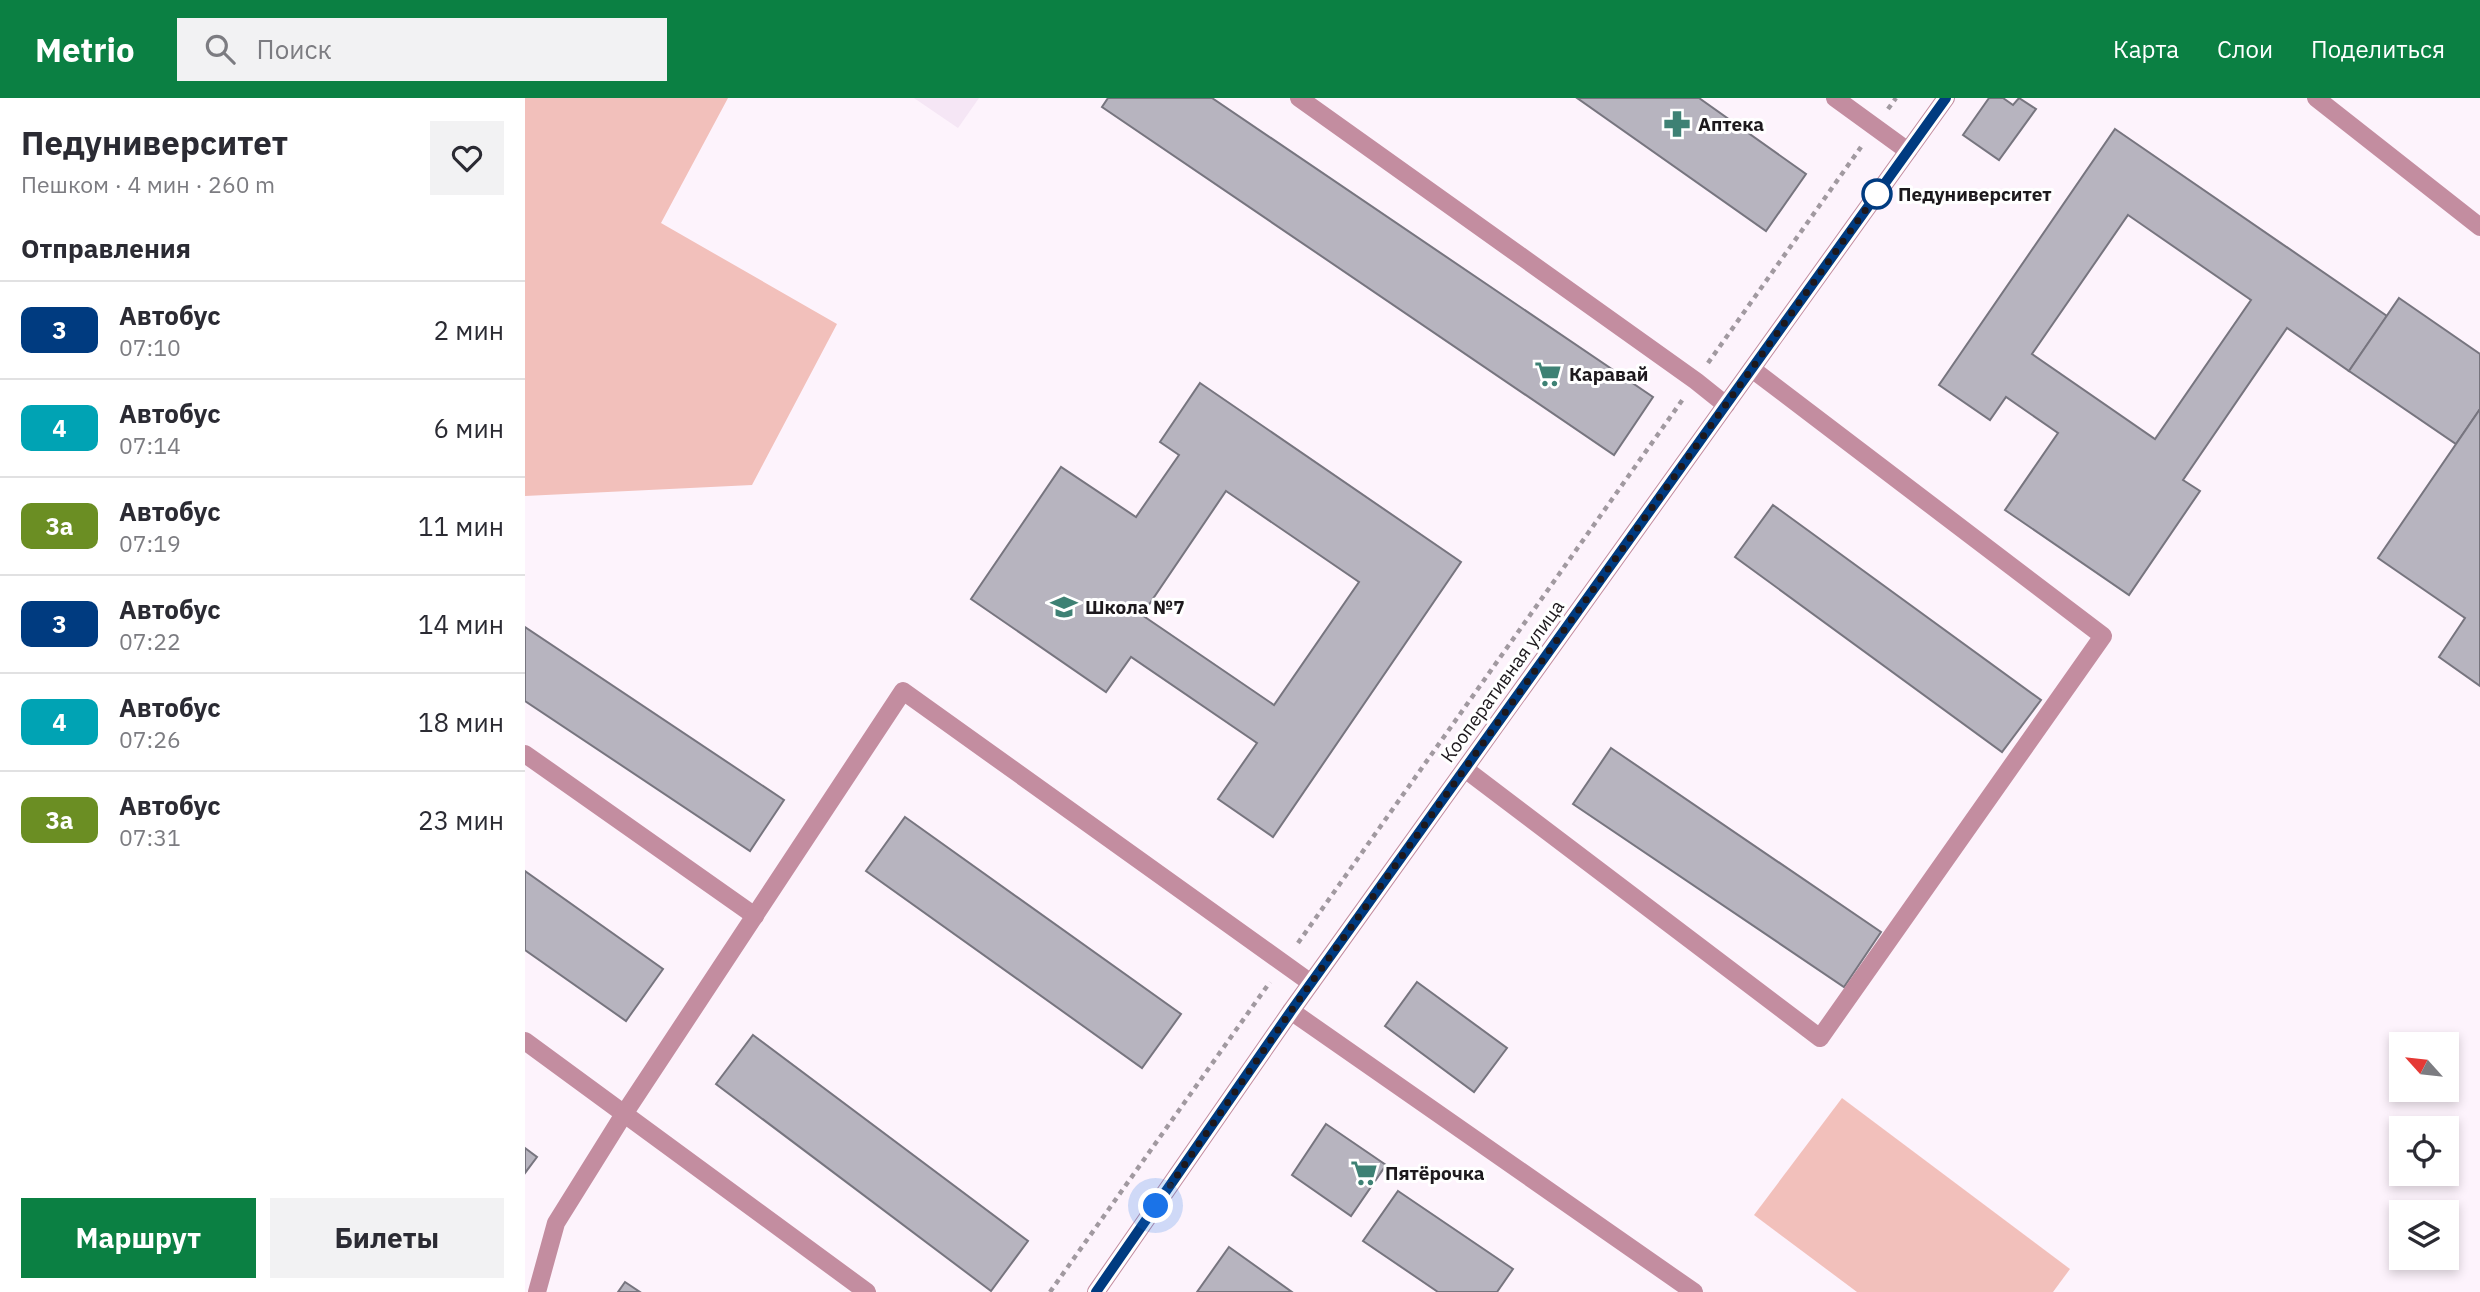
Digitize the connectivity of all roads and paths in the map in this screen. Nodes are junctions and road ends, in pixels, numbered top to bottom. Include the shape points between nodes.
1 (1299, 98) edge
2 (1835, 98) edge
3 (1896, 98) edge
4 (1946, 98) edge
5 (2316, 98) edge
6 (1876, 126) junction
7 (1908, 150) junction
8 (2480, 227) edge
9 (1752, 369) junction
10 (1696, 381) junction
11 (1726, 405) junction
12 (525, 754) edge
13 (1465, 769) junction
14 (755, 916) junction
15 (1284, 963) junction
16 (1311, 983) junction
17 (1291, 1011) junction
18 (525, 1041) edge
19 (624, 1114) junction
20 (537, 1292) edge
21 (867, 1292) edge
22 (1050, 1292) edge
23 (1096, 1292) edge
24 (1694, 1292) edge

1 - 10 street
2 - 6 street
3 - 6 path
4 - 7 street, Кооперативная улица
5 - 8 street
6 - 7 street
6 - 10 path
7 - 9 street, Кооперативная улица
9 - 11 street, Кооперативная улица
9 - 13 street via 2103,636 1820,1038
10 - 11 street
10 - 15 path
11 - 13 street, Кооперативная улица
12 - 14 street
13 - 16 street, Кооперативная улица
14 - 15 street via 903,691
14 - 19 street
15 - 16 street
15 - 22 path
16 - 17 street, Кооперативная улица
17 - 23 street, Кооперативная улица
17 - 24 street
18 - 19 street
19 - 20 street via 556,1223
19 - 21 street

